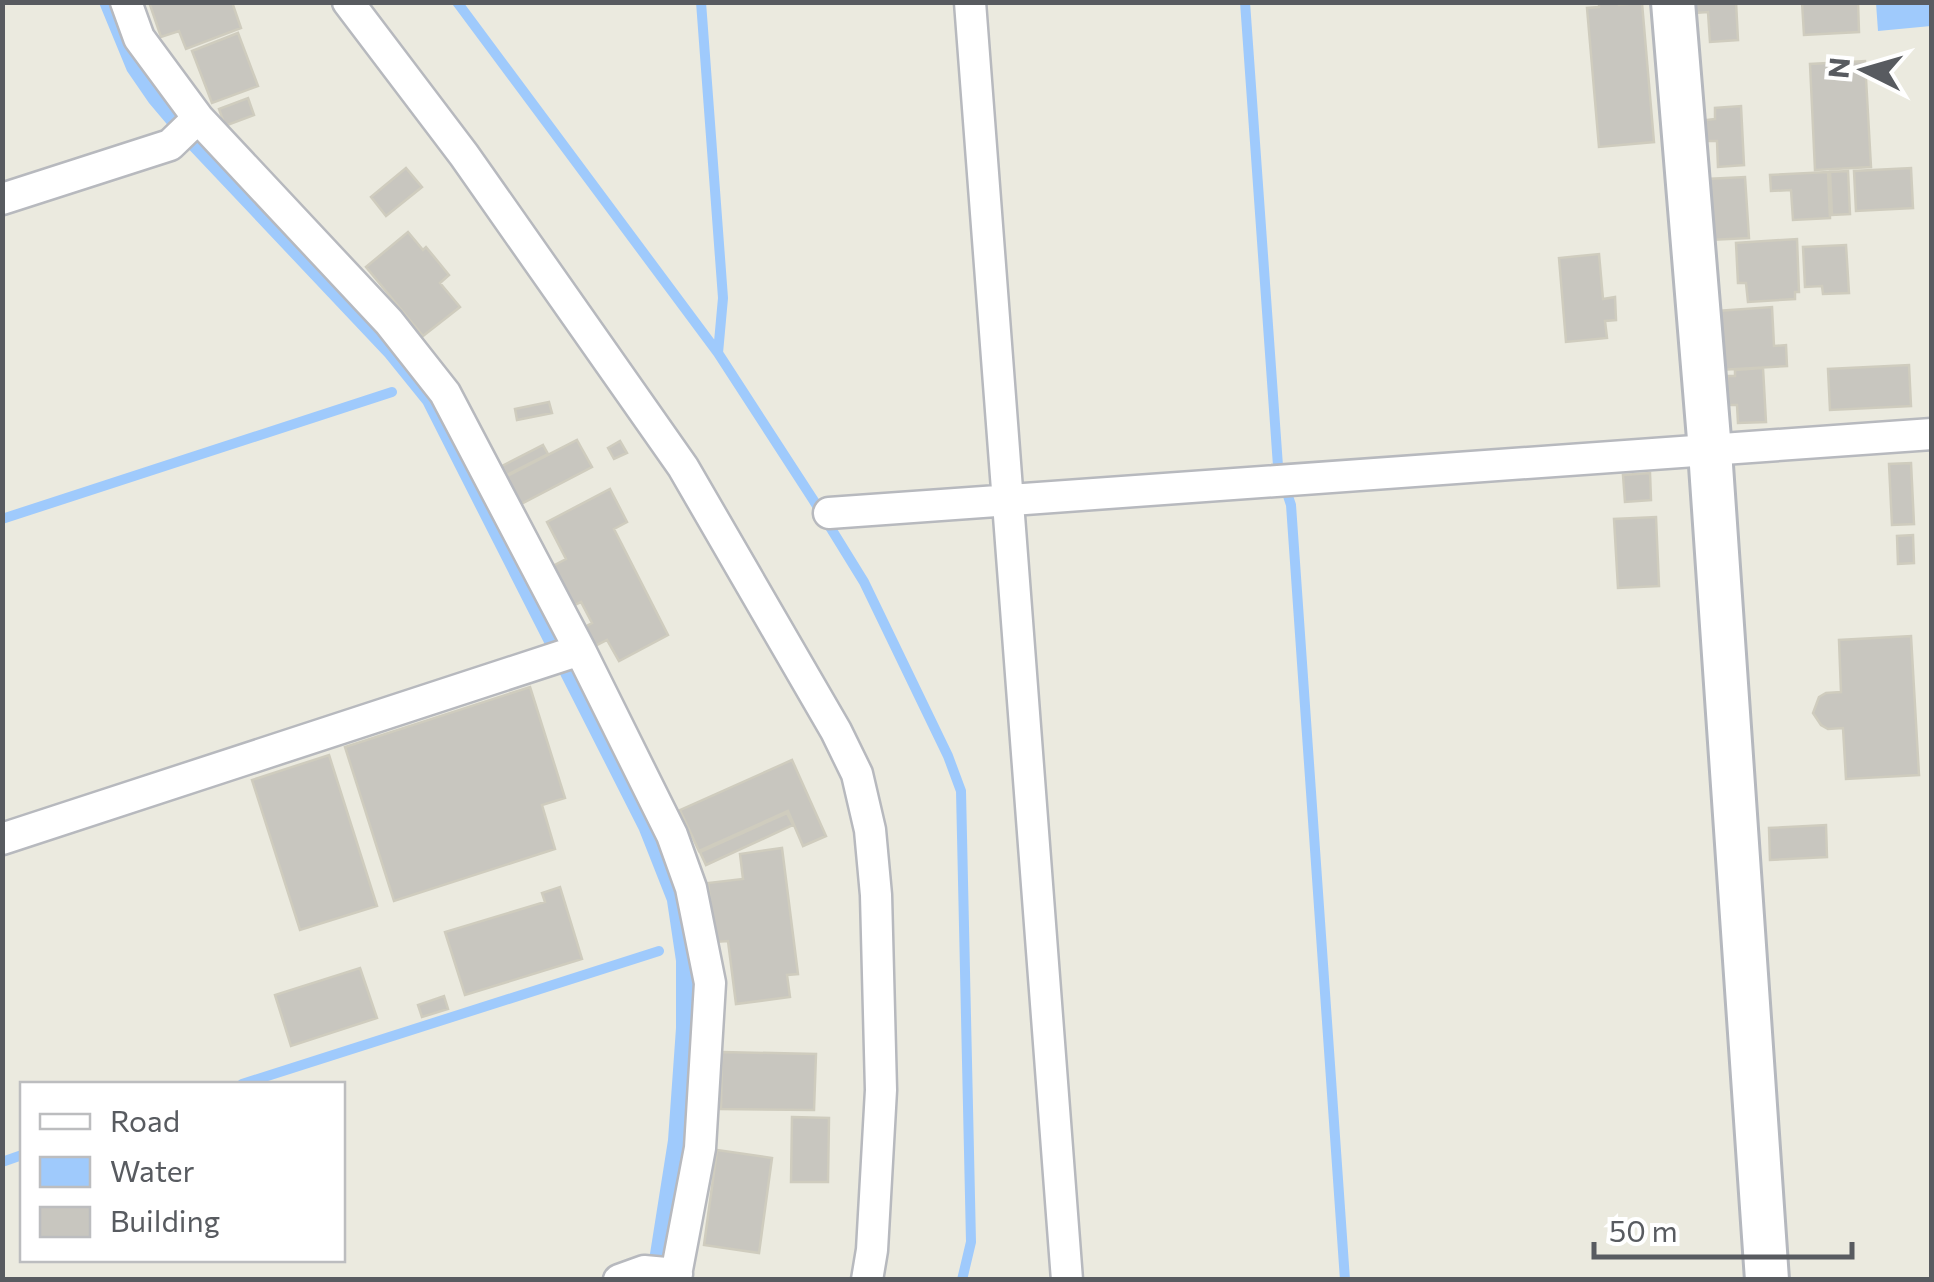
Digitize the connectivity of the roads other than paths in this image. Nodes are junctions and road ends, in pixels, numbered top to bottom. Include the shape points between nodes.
1 (126, 2) edge
2 (348, 2) edge
3 (970, 2) edge
4 (1673, 2) edge
5 (195, 121) junction
6 (2, 198) edge
7 (1932, 434) edge
8 (1710, 451) junction
9 (1006, 500) junction
10 (828, 512) dead end
11 (566, 654) junction
12 (2, 839) edge
13 (656, 1275) edge
14 (867, 1280) edge
15 (1067, 1280) edge
16 (1767, 1280) edge

1 - 5 street via 139,38
2 - 14 street via 682,467 857,774 876,895 880,1070
3 - 9 street
4 - 8 street
5 - 6 street via 170,145
5 - 11 street via 389,322 445,393
7 - 8 street
8 - 9 street
8 - 16 street
9 - 10 street
9 - 15 street
11 - 12 street
11 - 13 street via 672,835 692,888 710,983 700,1148

